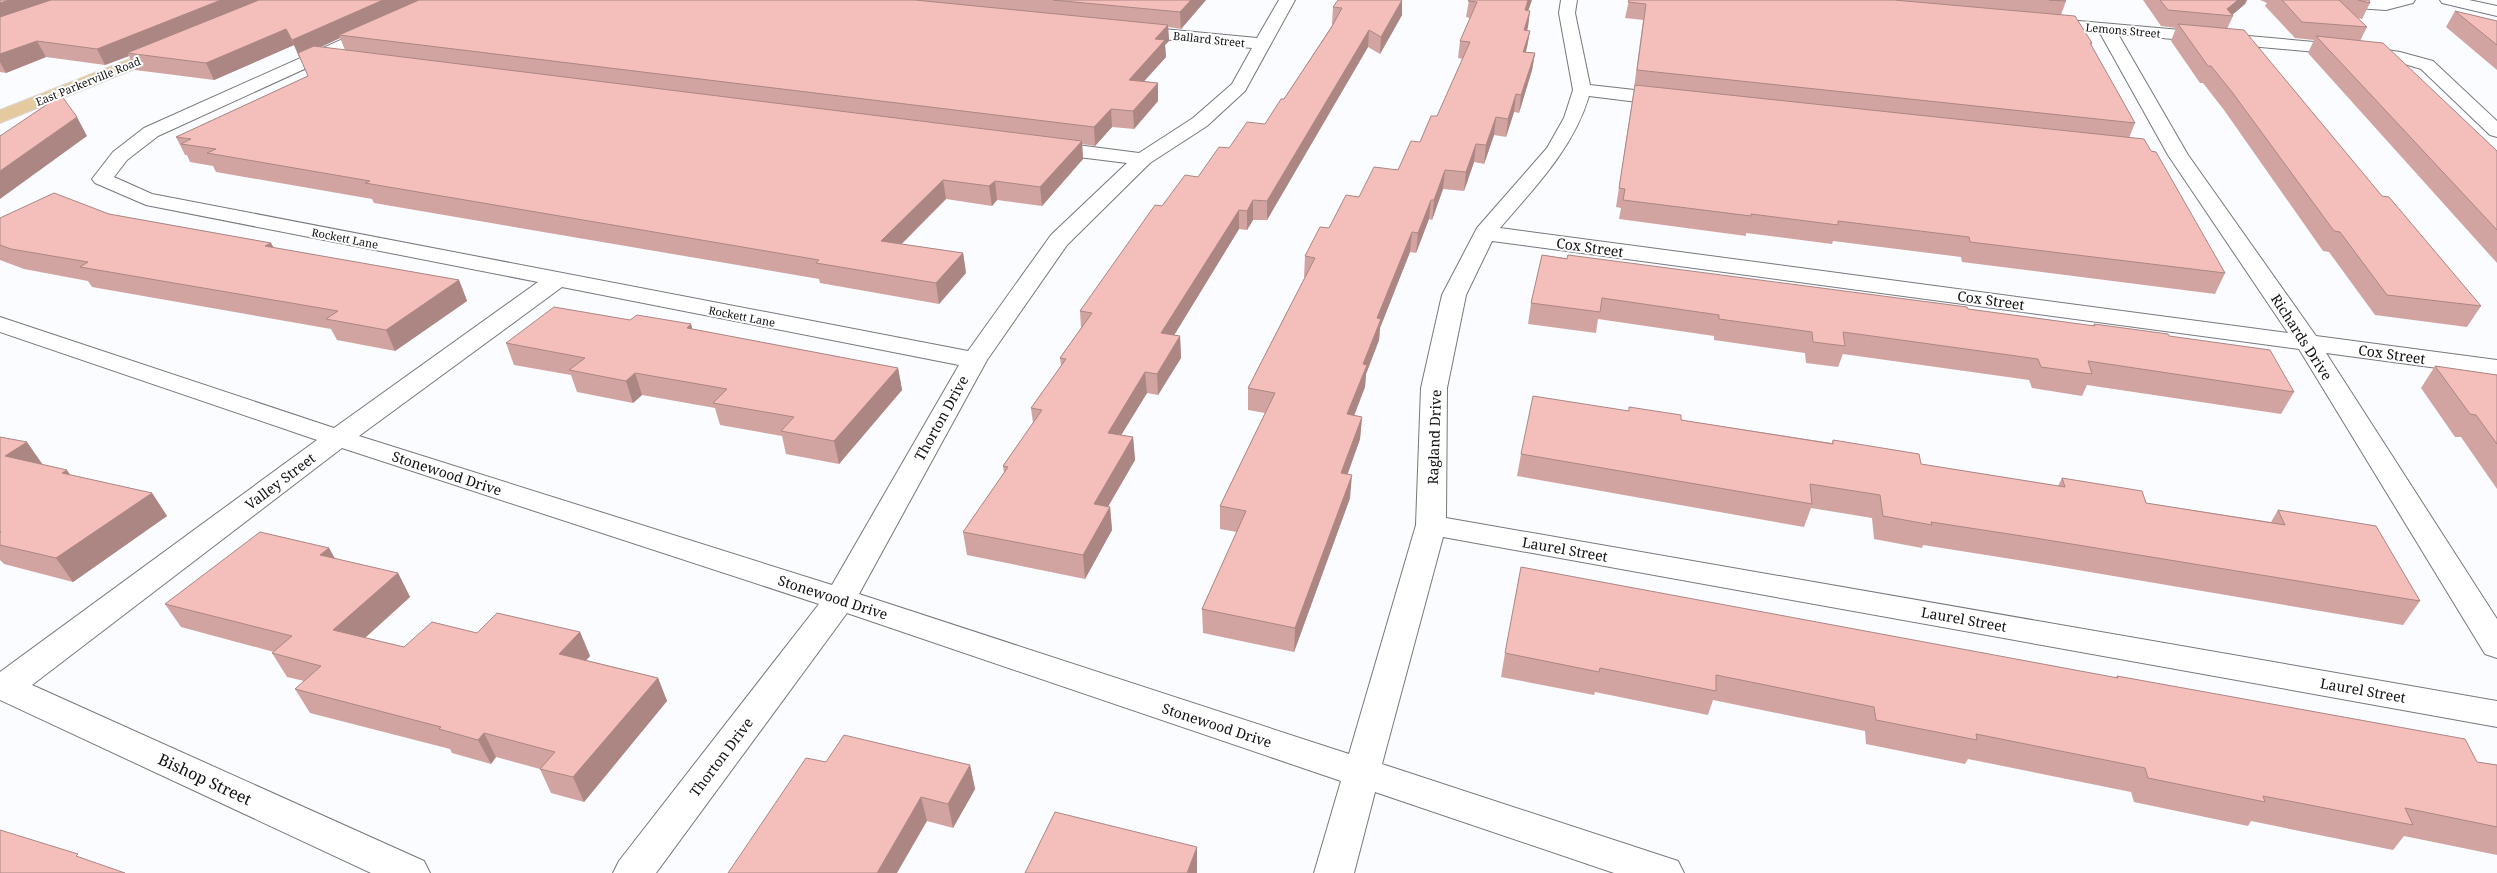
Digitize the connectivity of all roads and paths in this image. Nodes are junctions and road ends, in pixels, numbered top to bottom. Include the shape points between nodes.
1 (443, 0) edge
2 (1287, 0) edge
3 (1569, 0) edge
4 (2311, 0) edge
5 (2407, 0) edge
6 (2448, 0) edge
7 (2497, 11) edge
8 (2026, 21) edge
9 (2106, 28) junction
10 (1114, 29) edge
11 (1262, 44) junction
12 (320, 56) junction
13 (350, 60) edge
14 (1582, 90) junction
15 (0, 101) edge
16 (1691, 102) edge
17 (0, 117) edge
18 (2497, 131) edge
19 (1024, 144) edge
20 (1143, 159) junction
21 (1485, 233) junction
22 (558, 279) junction
23 (0, 324) edge
24 (2307, 342) junction
25 (974, 360) junction
26 (2497, 368) edge
27 (338, 438) junction
28 (1431, 526) junction
29 (840, 599) junction
30 (2497, 646) edge
31 (3, 686) edge
32 (2497, 714) edge
33 (1362, 773) junction
34 (410, 873) edge
35 (633, 873) edge
36 (1334, 873) edge
37 (1664, 873) edge

1 - 12 street, Rockett Lane
2 - 11 street, Thorton Drive
3 - 14 street, Ragland Drive via 1567,13
4 - 5 street via 2386,5
6 - 7 street
8 - 9 street, Lemons Street
9 - 18 street, Lemons Street via 2400,57 2427,65
9 - 24 street, Richards Drive via 2168,154
10 - 11 street, Ballard Street
11 - 20 street, Thorton Drive via 1239,86 1200,122
12 - 13 street
12 - 22 street, Rockett Lane via 151,132 120,156 102,179 146,199
14 - 16 street
14 - 21 street, Ragland Drive via 1573,118 1555,150
15 - 17 main road, East Parkerville Road via 177,37
19 - 20 street
20 - 25 street, Thorton Drive via 1059,240
21 - 24 street, Cox Street
21 - 28 street, Ragland Drive via 1454,295 1434,388
22 - 25 street, Rockett Lane
22 - 27 street, Valley Street
23 - 27 street, Stonewood Drive
24 - 26 street, Cox Street
24 - 30 street, Richards Drive
25 - 29 street, Thorton Drive
27 - 29 street, Stonewood Drive
27 - 31 street, Valley Street
28 - 32 street, Laurel Street
28 - 33 street, Ragland Drive
29 - 33 street, Stonewood Drive
29 - 35 street, Thorton Drive
31 - 34 street, Bishop Street
33 - 36 street, Ragland Drive
33 - 37 street, Stonewood Drive

